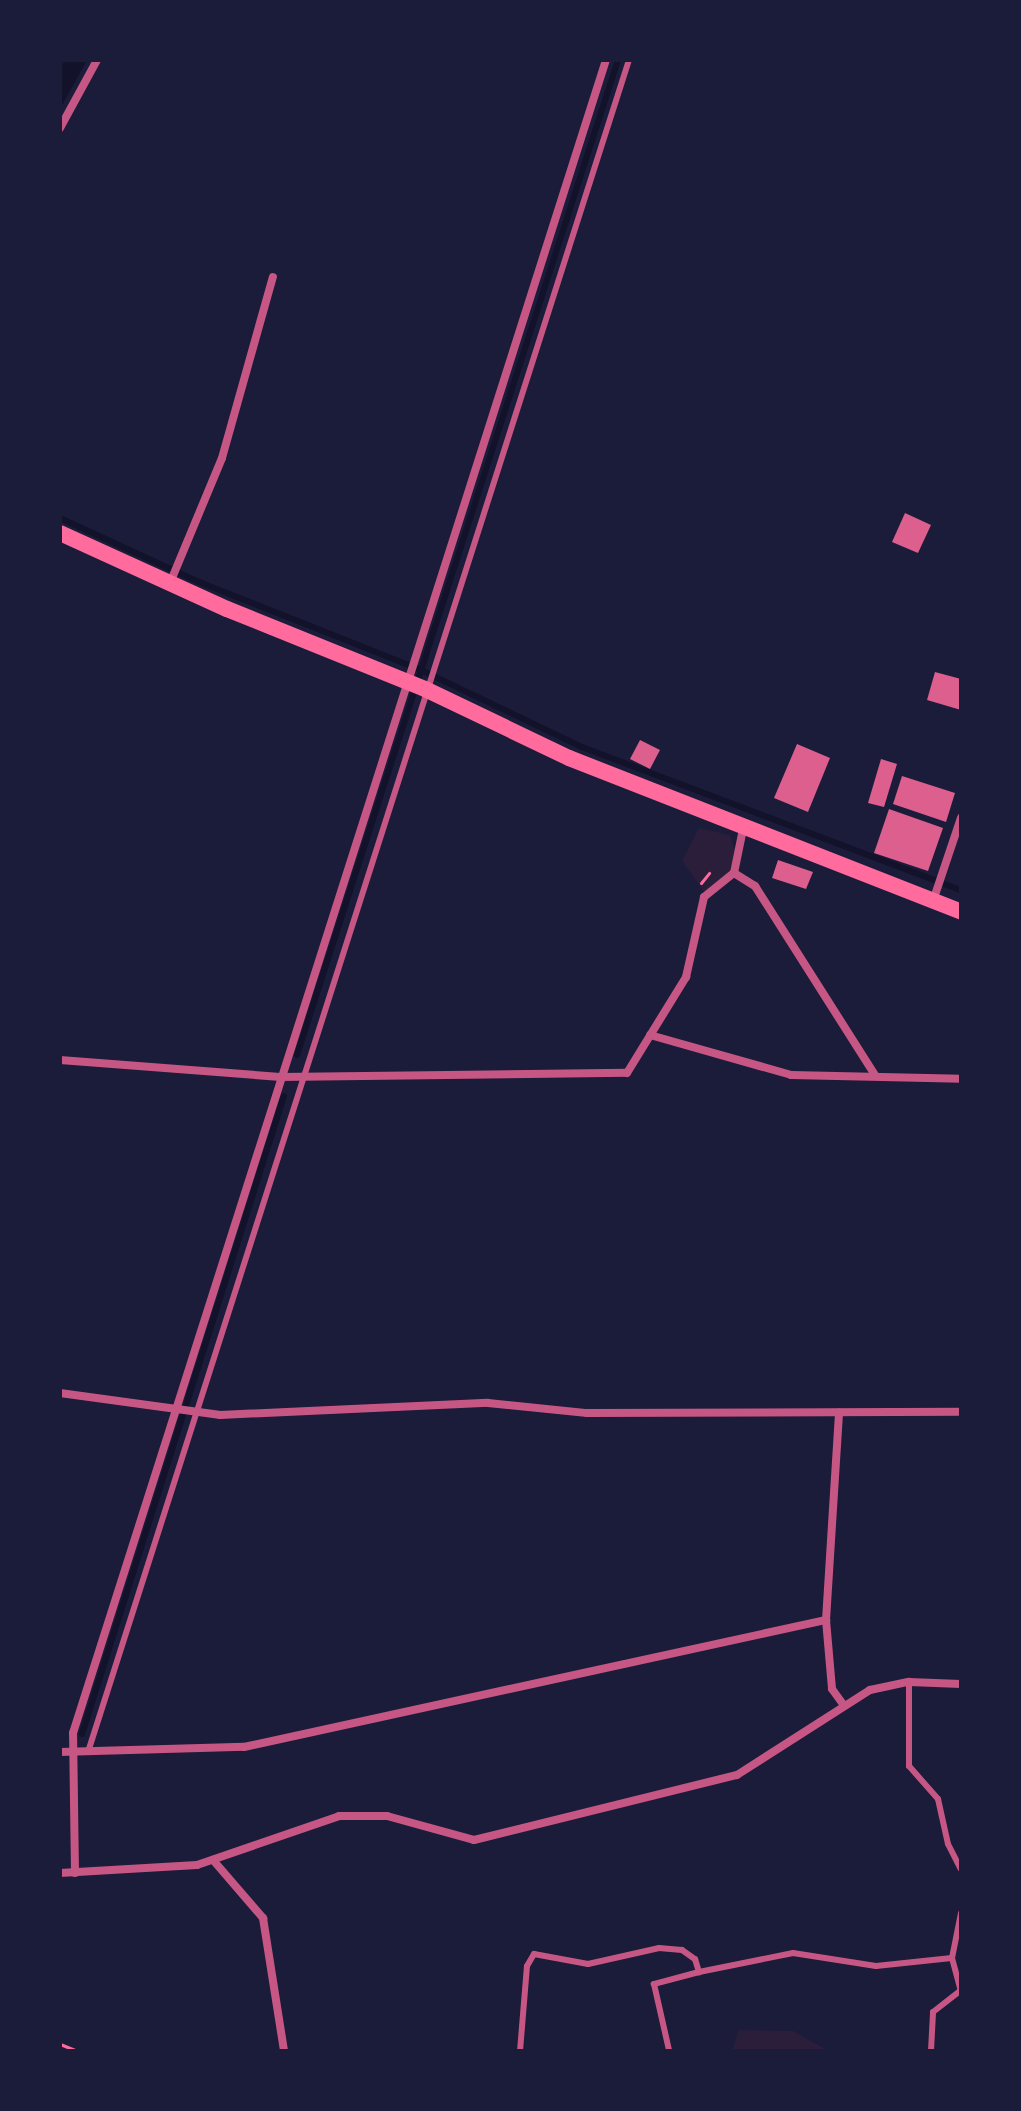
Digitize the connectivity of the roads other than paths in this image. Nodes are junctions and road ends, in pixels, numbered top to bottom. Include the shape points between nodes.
1 (97, 60) edge
2 (606, 60) edge
3 (629, 60) edge
4 (60, 128) edge
5 (273, 277) dead end
6 (60, 533) edge
7 (170, 584) junction
8 (415, 684) junction
9 (961, 818) edge
10 (743, 829) junction
11 (734, 873) junction
12 (933, 902) junction
13 (961, 912) edge
14 (650, 1035) junction
15 (60, 1060) edge
16 (875, 1075) junction
17 (280, 1077) junction
18 (302, 1077) junction
19 (961, 1079) edge
20 (60, 1393) edge
21 (176, 1411) junction
22 (839, 1412) junction
23 (961, 1412) edge
24 (192, 1413) junction
25 (826, 1620) junction
26 (909, 1682) junction
27 (961, 1684) edge
28 (842, 1703) junction
29 (65, 1752) edge
30 (88, 1753) junction
31 (213, 1860) junction
32 (961, 1869) edge
33 (60, 1873) edge
34 (75, 1873) junction
35 (961, 1913) edge
36 (952, 1958) junction
37 (699, 1972) junction
38 (960, 1991) edge
39 (669, 2050) edge
40 (284, 2051) edge
41 (520, 2051) edge
42 (931, 2051) edge

1 - 4 street
2 - 8 street
3 - 8 lane
5 - 7 street via 222,458
6 - 7 main road
7 - 8 main road
8 - 10 main road via 569,758
8 - 17 street
8 - 18 lane
9 - 12 street
10 - 11 street
10 - 12 main road
11 - 14 street via 704,897 686,977
11 - 16 street via 755,886
12 - 13 main road
14 - 16 street via 791,1075
14 - 18 street via 627,1073
15 - 17 street
16 - 19 street
17 - 18 street
17 - 21 street
18 - 24 lane
20 - 21 street
21 - 24 street
21 - 29 street
22 - 23 street
22 - 24 street via 587,1413 488,1403
22 - 25 street
24 - 30 lane
25 - 28 street via 832,1689
25 - 30 street via 244,1747
26 - 27 street
26 - 28 street via 870,1690
26 - 32 lane via 909,1766 938,1799 948,1844
28 - 31 street via 762,1763 722,1779 474,1840 387,1816 339,1816
29 - 30 street
29 - 34 street
31 - 34 street
31 - 40 street via 263,1918
33 - 34 street
35 - 36 lane
36 - 37 lane via 876,1966 793,1953
36 - 38 lane
37 - 39 lane via 654,1984
37 - 41 lane via 695,1959 682,1950 638,1949 588,1964 534,1954 527,1966
38 - 42 lane via 933,2012

